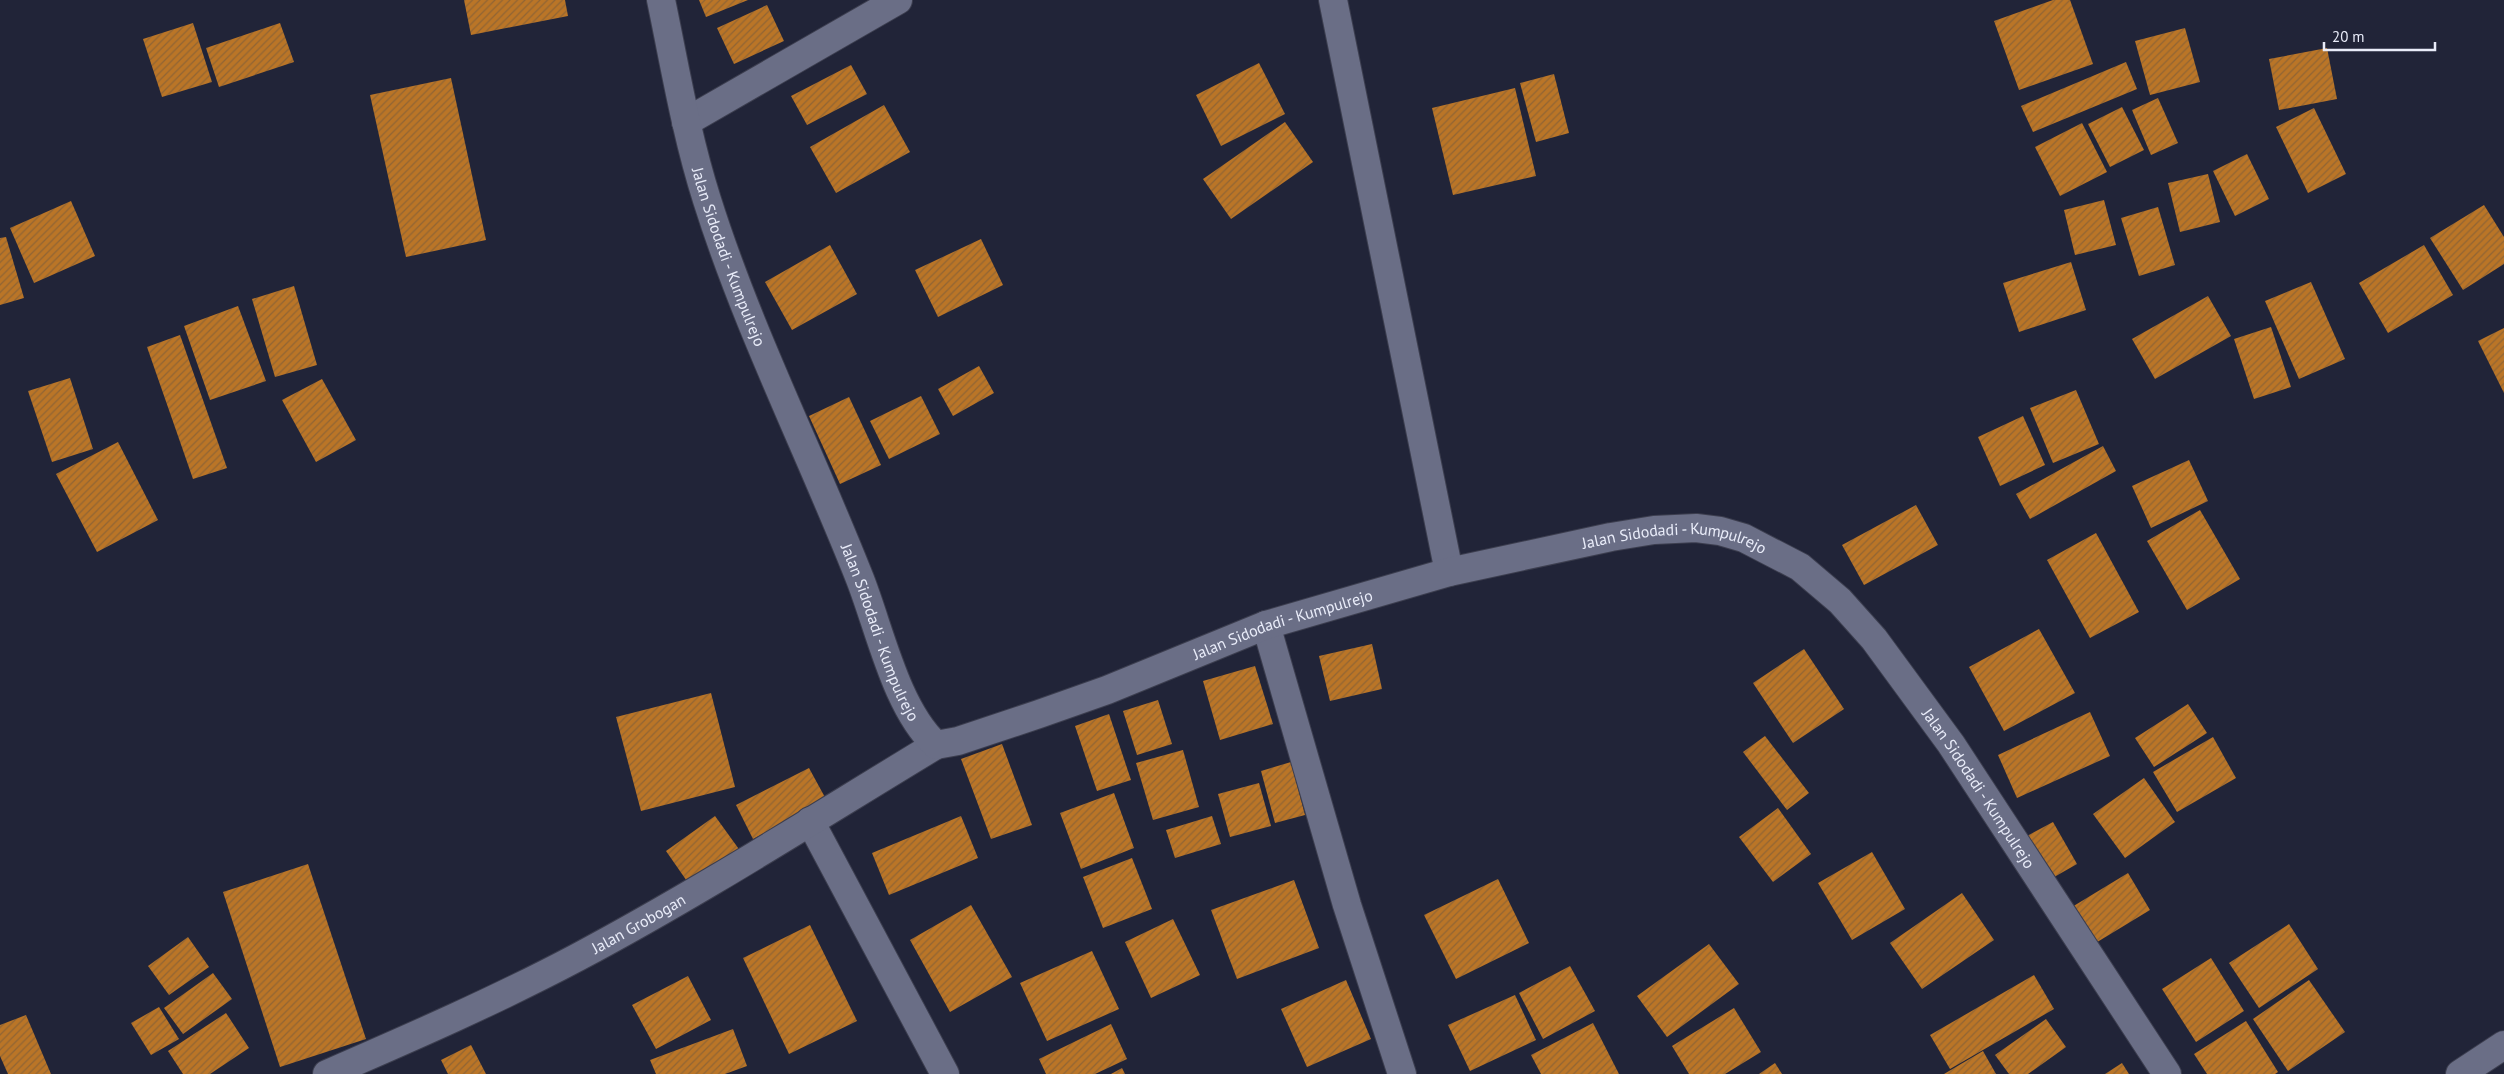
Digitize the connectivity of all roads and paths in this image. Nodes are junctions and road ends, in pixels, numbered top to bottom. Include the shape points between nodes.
1 (661, 0) edge
2 (898, 0) edge
3 (1333, 0) edge
4 (686, 122) junction
5 (1449, 572) junction
6 (1266, 625) junction
7 (936, 745) junction
8 (810, 821) junction
9 (2504, 1045) edge
10 (328, 1074) edge
11 (945, 1074) edge
12 (1402, 1074) edge
13 (2167, 1074) edge
14 (2460, 1074) edge

1 - 4 street, Jalan Sidodadi - Kumpulrejo
2 - 4 street
3 - 5 street
4 - 7 street, Jalan Sidodadi - Kumpulrejo via 706,198 757,334 860,579 910,711 923,733
5 - 6 street, Jalan Sidodadi - Kumpulrejo
5 - 13 street, Jalan Sidodadi - Kumpulrejo via 1611,537 1696,528 1744,538 1800,567 1840,601 1909,684
6 - 7 street, Jalan Sidodadi - Kumpulrejo via 1064,705 958,741
6 - 12 street via 1347,905
7 - 8 street, Jalan Grobogan
8 - 10 street, Jalan Grobogan via 576,958 424,1032
8 - 11 street
9 - 14 street

